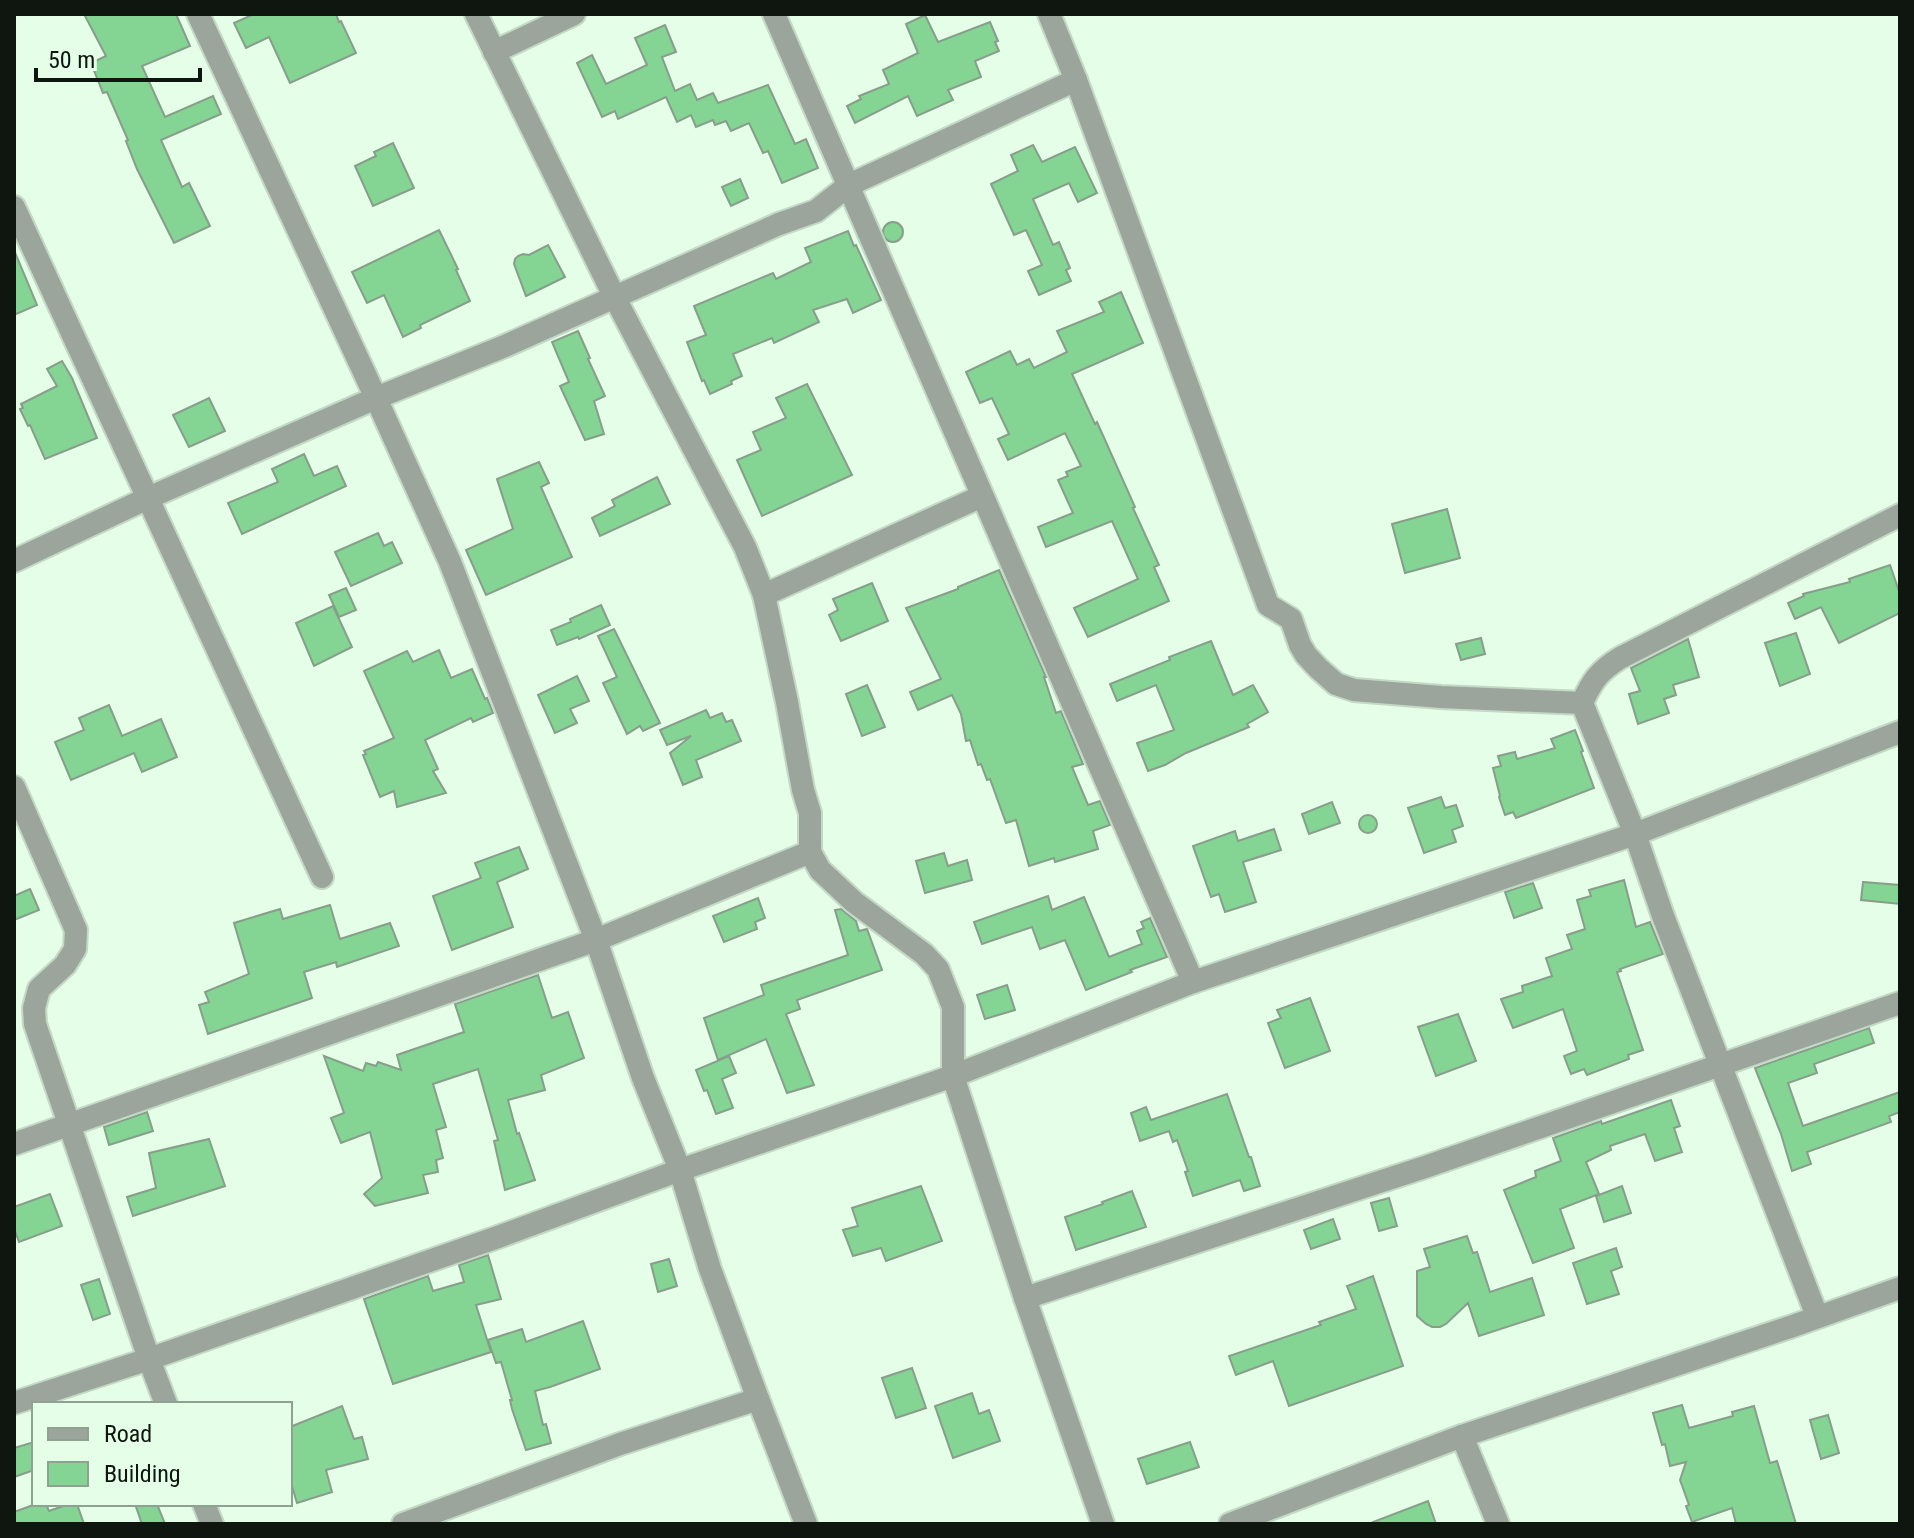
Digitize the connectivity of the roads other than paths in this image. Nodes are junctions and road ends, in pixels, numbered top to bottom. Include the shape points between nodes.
1 (198, 14) edge
2 (476, 14) edge
3 (574, 14) edge
4 (774, 14) edge
5 (1049, 14) edge
6 (494, 52) junction
7 (1076, 80) junction
8 (849, 185) junction
9 (14, 207) edge
10 (615, 298) junction
11 (376, 398) junction
12 (982, 496) junction
13 (148, 498) junction
14 (1900, 515) edge
15 (14, 561) edge
16 (764, 595) junction
17 (1582, 703) junction
18 (1900, 732) edge
19 (14, 787) edge
20 (1635, 834) junction
21 (810, 852) junction
22 (322, 877) dead end
23 (596, 940) junction
24 (1193, 982) junction
25 (1900, 1003) edge
26 (1721, 1064) junction
27 (953, 1076) junction
28 (70, 1124) junction
29 (14, 1144) edge
30 (680, 1170) junction
31 (1900, 1288) edge
32 (1025, 1298) junction
33 (1817, 1316) junction
34 (149, 1359) junction
35 (758, 1399) junction
36 (165, 1402) edge
37 (14, 1403) edge
38 (1462, 1436) junction
39 (403, 1524) edge
40 (806, 1524) edge
41 (1103, 1524) edge
42 (1230, 1524) edge
43 (1498, 1524) edge

1 - 11 street
2 - 6 street
3 - 6 street
4 - 8 street
5 - 7 street
6 - 10 street
7 - 8 street
7 - 17 street via 1268,605 1291,619 1306,655 1336,684 1354,690
8 - 10 street via 816,211
8 - 12 street
9 - 13 street
10 - 11 street
10 - 16 street via 745,547
11 - 13 street
11 - 23 street via 450,562
12 - 16 street
12 - 24 street
13 - 15 street
13 - 22 street
14 - 17 street via 1620,658 1592,681
16 - 21 street via 810,813
17 - 20 street
18 - 20 street
19 - 28 street via 76,930 75,949 39,989 34,1008
20 - 24 street
20 - 26 street
21 - 23 street
21 - 27 street via 820,870 854,902 938,969 953,1007
23 - 28 street
23 - 30 street
24 - 27 street
25 - 26 street
26 - 32 street
26 - 33 street
27 - 30 street
27 - 32 street
28 - 29 street
28 - 34 street
30 - 34 street
30 - 35 street
31 - 33 street
32 - 41 street
33 - 38 street
34 - 36 street
34 - 37 street
35 - 39 street
35 - 40 street
38 - 42 street
38 - 43 street

